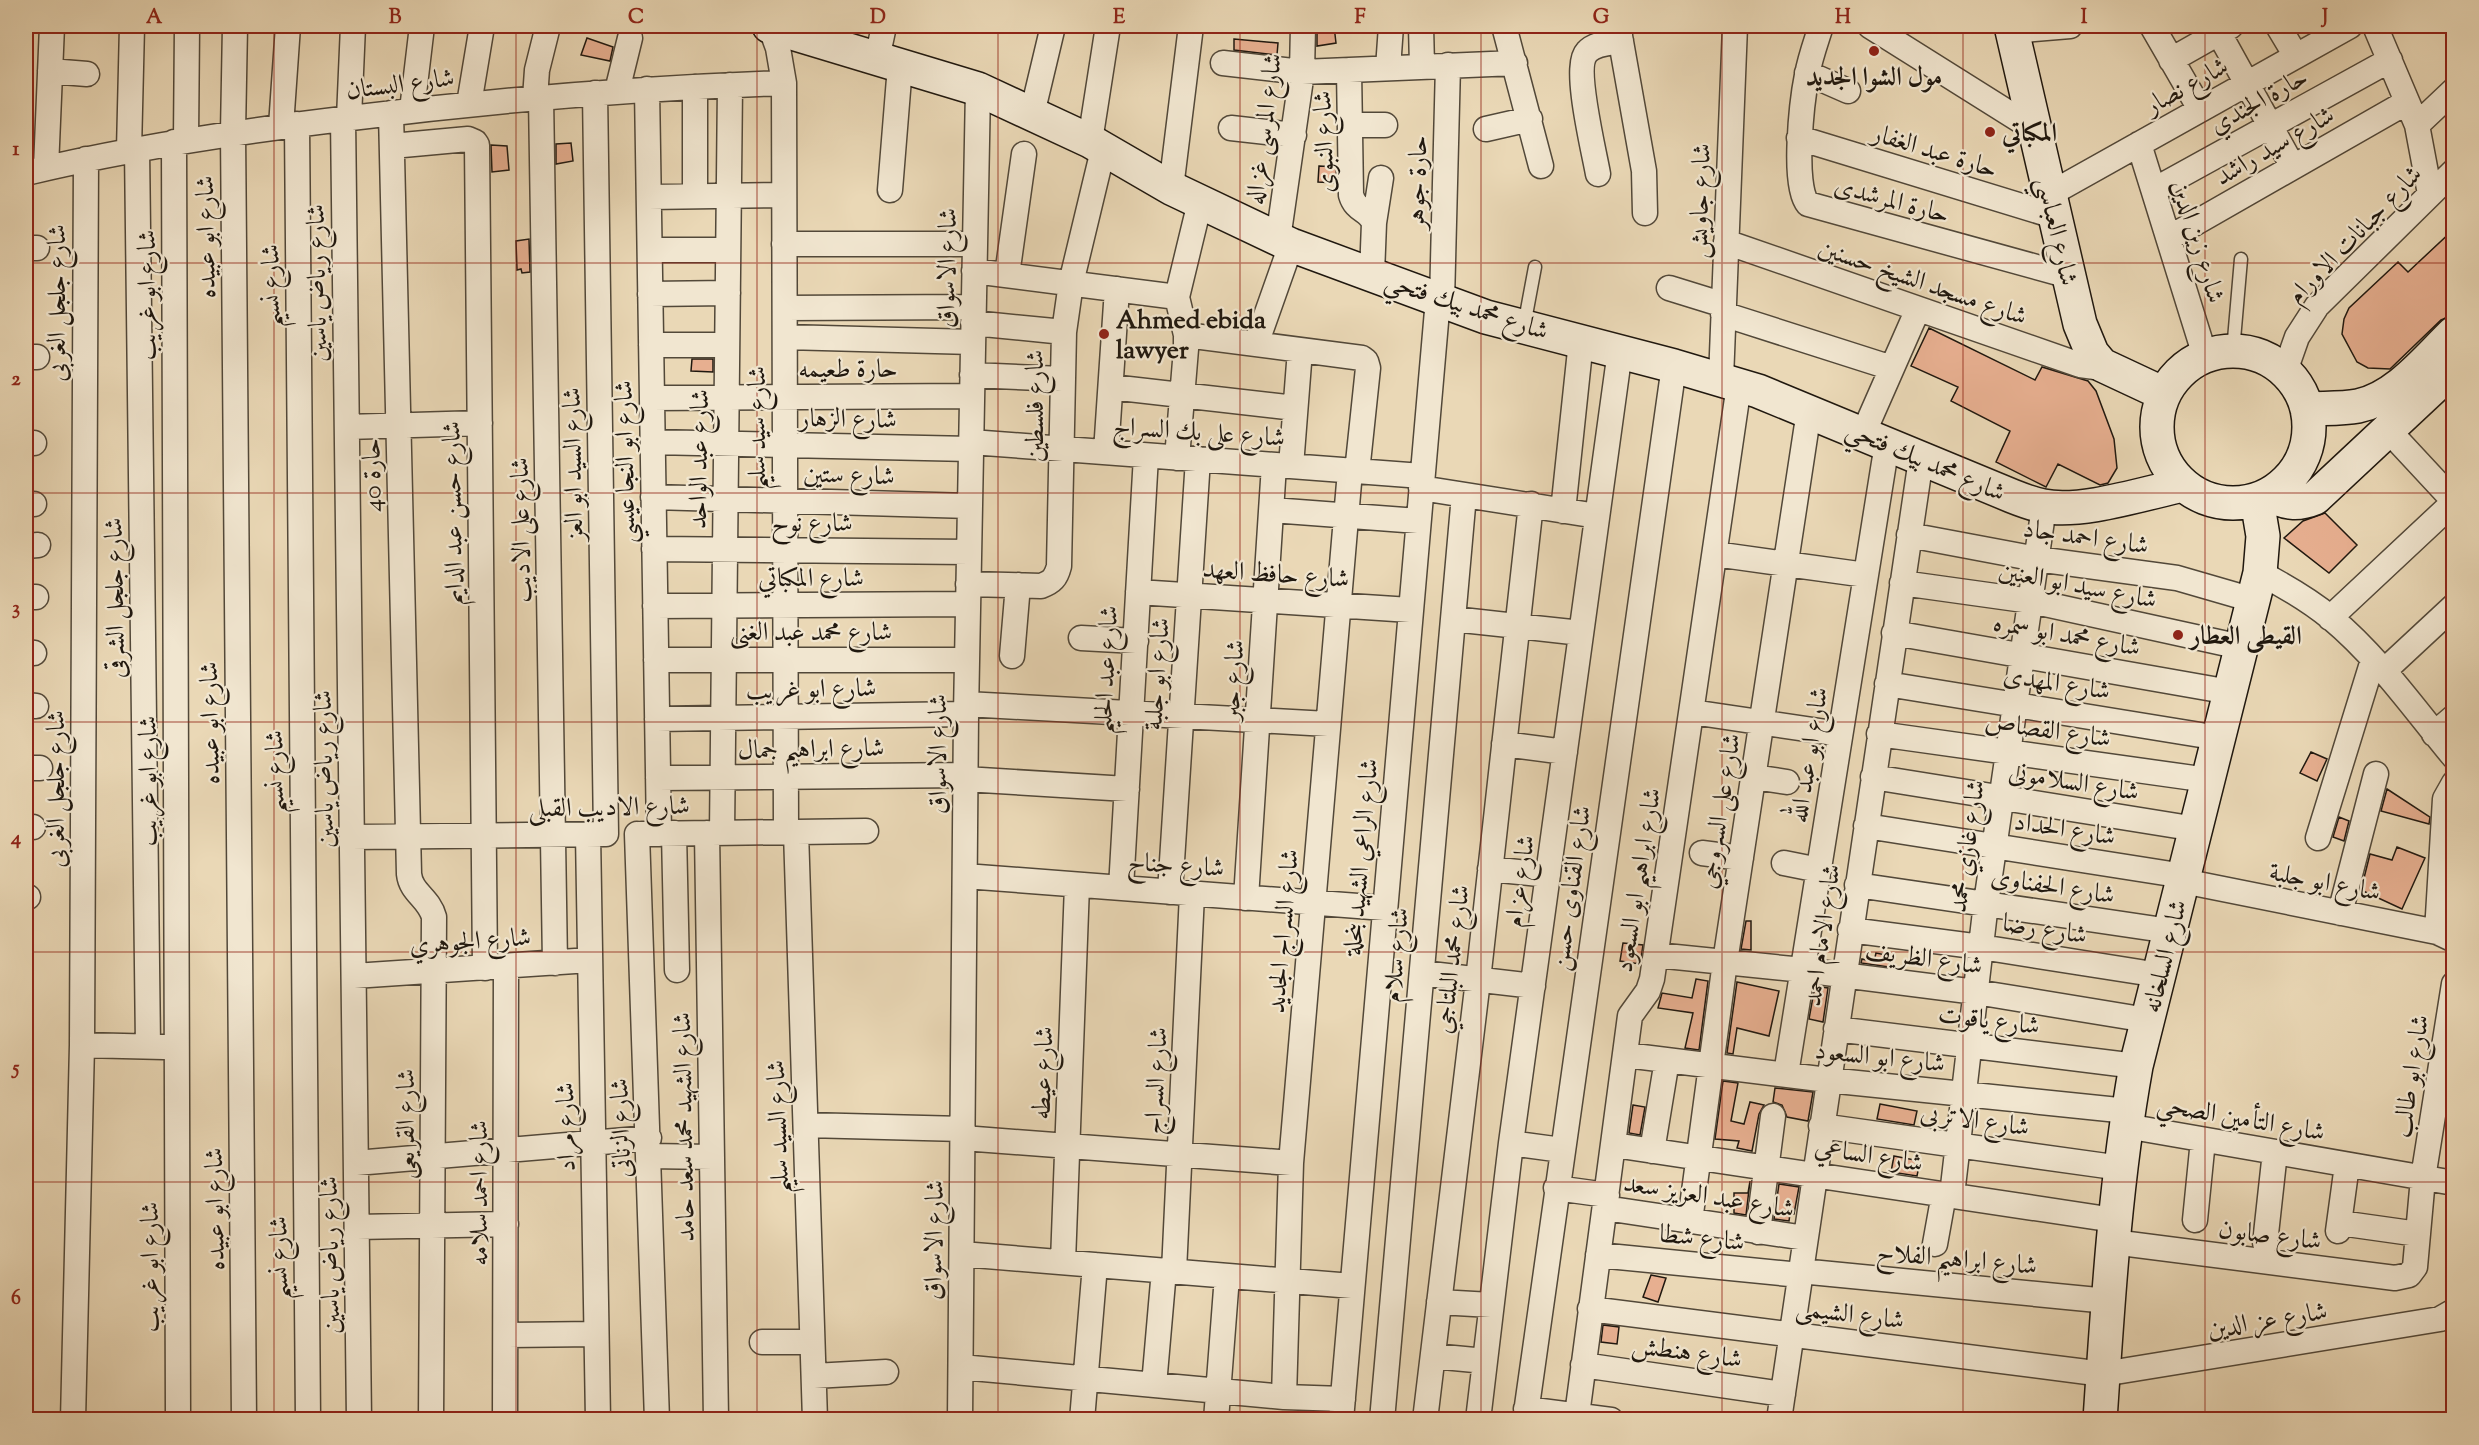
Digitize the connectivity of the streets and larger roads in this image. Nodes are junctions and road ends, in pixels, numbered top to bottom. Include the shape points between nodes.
1 (52, 26) edge
2 (132, 26) edge
3 (188, 26) edge
4 (235, 26) edge
5 (288, 26) edge
6 (352, 26) edge
7 (423, 26) edge
8 (482, 26) edge
9 (548, 26) edge
10 (770, 26) edge
11 (884, 26) edge
12 (1053, 26) edge
13 (1108, 26) edge
14 (1191, 26) edge
15 (1303, 26) edge
16 (1391, 26) edge
17 (1421, 26) edge
18 (1504, 26) edge
19 (1735, 26) edge
20 (1821, 26) edge
21 (1870, 26) edge
22 (2070, 26) edge
23 (2152, 26) edge
24 (2278, 26) edge
25 (2350, 26) edge
26 (2378, 27) edge
27 (2012, 28) edge
28 (2222, 28) edge
29 (1621, 33) edge
30 (630, 38) dead end
31 (2296, 56) junction
32 (2171, 60) junction
33 (2390, 60) junction
34 (888, 62) junction
35 (1223, 63) dead end
36 (1515, 63) junction
37 (1448, 65) junction
38 (1422, 66) junction
39 (1388, 68) junction
40 (1349, 70) junction
41 (50, 71) junction
42 (1302, 72) junction
43 (1807, 73) junction
44 (87, 74) dead end
45 (784, 83) junction
46 (2247, 83) junction
47 (730, 85) junction
48 (695, 87) junction
49 (647, 89) junction
50 (978, 89) junction
51 (2454, 90) edge
52 (1848, 91) dead end
53 (606, 92) junction
54 (538, 97) junction
55 (2407, 102) junction
56 (469, 104) junction
57 (2200, 109) junction
58 (410, 110) junction
59 (1032, 114) junction
60 (346, 118) junction
61 (1530, 119) junction
62 (1385, 124) dead end
63 (289, 125) junction
64 (1350, 125) junction
65 (2417, 125) junction
66 (2270, 126) junction
67 (1231, 128) dead end
68 (1486, 129) dead end
69 (2034, 129) junction
70 (233, 132) junction
71 (1294, 135) junction
72 (1799, 138) junction
73 (180, 141) junction
74 (428, 143) junction
75 (2139, 144) junction
76 (392, 146) junction
77 (1097, 146) junction
78 (133, 149) junction
79 (1024, 154) dead end
80 (86, 159) junction
81 (1541, 166) dead end
82 (2293, 167) junction
83 (36, 171) edge
84 (2454, 171) edge
85 (1598, 174) dead end
86 (1381, 178) dead end
87 (1171, 188) junction
88 (890, 190) dead end
89 (2154, 190) junction
90 (2430, 194) junction
91 (729, 195) junction
92 (784, 195) junction
93 (695, 196) junction
94 (649, 197) junction
95 (1200, 202) junction
96 (2052, 205) junction
97 (1645, 213) dead end
98 (1374, 223) junction
99 (2169, 238) junction
100 (1284, 242) junction
101 (1726, 242) junction
102 (784, 244) junction
103 (975, 244) junction
104 (650, 250) junction
105 (729, 250) junction
106 (974, 271) junction
107 (1007, 274) junction
108 (1372, 274) junction
109 (2068, 276) junction
110 (1071, 283) junction
111 (1669, 288) dead end
112 (1118, 289) junction
113 (728, 293) junction
114 (650, 294) junction
115 (1177, 297) junction
116 (1440, 300) junction
117 (785, 308) junction
118 (1918, 309) junction
119 (1723, 310) junction
120 (973, 324) junction
121 (1064, 332) junction
122 (2454, 333) edge
123 (1186, 335) junction
124 (784, 337) junction
125 (1581, 341) junction
126 (1256, 344) junction
127 (651, 345) junction
128 (727, 345) junction
129 (1300, 350) junction
130 (1620, 351) junction
131 (2219, 353) junction
132 (2103, 365) junction
133 (1674, 366) junction
134 (1892, 368) junction
135 (2454, 368) edge
136 (2285, 371) junction
137 (1062, 379) junction
138 (1730, 382) junction
139 (972, 386) junction
140 (1111, 387) junction
141 (2164, 394) junction
142 (1183, 395) junction
143 (727, 397) junction
144 (785, 397) junction
145 (652, 398) junction
146 (1295, 408) junction
147 (2307, 409) junction
148 (1809, 411) junction
149 (480, 423) junction
150 (398, 426) junction
151 (347, 428) junction
152 (2388, 430) junction
153 (1875, 439) junction
154 (653, 442) junction
155 (726, 444) junction
156 (785, 445) junction
157 (971, 446) junction
158 (1063, 449) junction
159 (1106, 452) junction
160 (1146, 456) junction
161 (1188, 459) junction
162 (1921, 459) junction
163 (1282, 466) junction
164 (1353, 471) junction
165 (1422, 482) junction
166 (2183, 485) junction
167 (1464, 495) junction
168 (654, 496) junction
169 (2263, 497) junction
170 (726, 499) junction
171 (785, 501) junction
172 (2454, 501) edge
173 (1531, 504) junction
174 (970, 507) junction
175 (2044, 507) junction
176 (1272, 510) junction
177 (1563, 511) junction
178 (1346, 516) junction
179 (1597, 516) junction
180 (1418, 521) junction
181 (1909, 535) junction
182 (654, 549) junction
183 (725, 550) junction
184 (786, 550) junction
185 (969, 552) junction
186 (1714, 554) junction
187 (2037, 559) junction
188 (1786, 564) junction
189 (1866, 574) junction
190 (1902, 584) junction
191 (1018, 585) junction
192 (2257, 587) junction
193 (1138, 592) junction
194 (968, 594) junction
195 (1189, 596) junction
196 (1265, 601) junction
197 (2031, 601) junction
198 (786, 605) junction
199 (1338, 605) junction
200 (655, 606) junction
201 (724, 606) junction
202 (2454, 606) edge
203 (1410, 610) junction
204 (2330, 618) junction
205 (1453, 619) junction
206 (1517, 626) junction
207 (1581, 633) junction
208 (1894, 633) junction
209 (1082, 638) dead end
210 (1136, 641) junction
211 (2241, 647) junction
212 (2023, 655) junction
213 (1012, 656) dead end
214 (656, 660) junction
215 (724, 660) junction
216 (786, 660) junction
217 (967, 660) junction
218 (2378, 666) junction
219 (1887, 684) junction
220 (2230, 692) junction
221 (2016, 704) junction
222 (966, 709) junction
223 (1692, 712) junction
224 (1132, 713) junction
225 (1182, 716) junction
226 (786, 717) junction
227 (2454, 717) edge
228 (723, 718) junction
229 (657, 719) junction
230 (1258, 720) junction
231 (1761, 723) junction
232 (1328, 724) junction
233 (1840, 734) junction
234 (1880, 734) junction
235 (2434, 734) junction
236 (2219, 738) junction
237 (1504, 744) junction
238 (1565, 752) junction
239 (2009, 752) junction
240 (2454, 757) edge
241 (2376, 774) dead end
242 (722, 777) junction
243 (786, 777) junction
244 (965, 777) junction
245 (1754, 777) junction
246 (1873, 777) junction
247 (658, 778) junction
248 (2208, 780) junction
249 (1787, 782) dead end
250 (2454, 783) edge
251 (1127, 789) junction
252 (2002, 798) junction
253 (1866, 826) junction
254 (2196, 829) junction
255 (866, 831) dead end
256 (791, 832) junction
257 (714, 833) junction
258 (597, 834) junction
259 (657, 834) junction
260 (553, 835) junction
261 (484, 836) junction
262 (352, 837) junction
263 (408, 837) junction
264 (2318, 838) dead end
265 (1995, 846) junction
266 (1702, 853) dead end
267 (1741, 858) junction
268 (1784, 863) dead end
269 (1491, 869) junction
270 (1819, 870) junction
271 (1548, 875) junction
272 (965, 876) junction
273 (2183, 879) junction
274 (1077, 885) junction
275 (1857, 885) junction
276 (1121, 888) junction
277 (1181, 893) junction
278 (1246, 898) junction
279 (1312, 903) junction
280 (1986, 903) junction
281 (1384, 908) junction
282 (2340, 913) junction
283 (1851, 930) junction
284 (2170, 931) junction
285 (2445, 936) edge
286 (1981, 947) junction
287 (1656, 955) junction
288 (590, 960) junction
289 (1725, 962) junction
290 (555, 963) junction
291 (495, 967) junction
292 (677, 970) dead end
293 (1803, 970) junction
294 (434, 971) junction
295 (1422, 973) junction
296 (1844, 975) junction
297 (2159, 975) junction
298 (354, 976) junction
299 (1478, 980) junction
300 (2454, 984) edge
301 (1533, 986) junction
302 (1976, 992) junction
303 (2147, 1020) junction
304 (1836, 1029) junction
305 (82, 1045) junction
306 (1970, 1045) junction
307 (148, 1046) junction
308 (177, 1047) junction
309 (1626, 1055) junction
310 (1667, 1060) junction
311 (1711, 1065) junction
312 (2136, 1066) junction
313 (1786, 1074) junction
314 (1828, 1080) junction
315 (1964, 1093) junction
316 (1773, 1116) dead end
317 (2127, 1119) junction
318 (806, 1125) junction
319 (1821, 1126) junction
320 (963, 1134) junction
321 (2203, 1140) junction
322 (593, 1143) junction
323 (1511, 1143) junction
324 (1958, 1145) junction
325 (1067, 1146) junction
326 (1614, 1146) junction
327 (649, 1147) junction
328 (506, 1150) junction
329 (1562, 1150) junction
330 (1652, 1151) junction
331 (2276, 1152) junction
332 (1180, 1155) junction
333 (434, 1157) junction
334 (712, 1157) junction
335 (1698, 1158) junction
336 (356, 1163) junction
337 (1291, 1163) junction
338 (2347, 1165) junction
339 (1766, 1168) junction
340 (2121, 1168) junction
341 (1814, 1174) junction
342 (2423, 1178) junction
343 (2454, 1183) edge
344 (1556, 1188) junction
345 (1948, 1195) junction
346 (1606, 1201) junction
347 (2195, 1220) dead end
348 (1689, 1221) junction
349 (506, 1224) junction
350 (433, 1225) junction
351 (357, 1227) junction
352 (2114, 1231) junction
353 (1758, 1232) junction
354 (2418, 1234) junction
355 (1805, 1238) junction
356 (2265, 1243) dead end
357 (1935, 1244) dead end
358 (962, 1254) junction
359 (1598, 1255) junction
360 (1063, 1262) junction
361 (1095, 1265) junction
362 (2415, 1267) joint
363 (1169, 1271) junction
364 (1800, 1273) junction
365 (1227, 1276) junction
366 (1288, 1281) junction
367 (1352, 1286) junction
368 (2108, 1301) junction
369 (1439, 1302) junction
370 (1491, 1305) junction
371 (1590, 1310) junction
372 (2447, 1315) edge
373 (597, 1334) junction
374 (507, 1335) junction
375 (1791, 1335) junction
376 (813, 1341) junction
377 (762, 1342) dead end
378 (1433, 1356) junction
379 (1485, 1361) junction
380 (1583, 1365) junction
381 (961, 1367) junction
382 (886, 1372) dead end
383 (2103, 1374) junction
384 (814, 1376) junction
385 (1085, 1379) junction
386 (1154, 1384) junction
387 (1220, 1390) junction
388 (1783, 1394) junction
389 (1284, 1397) junction
390 (1342, 1409) edge
391 (1525, 1414) edge
392 (1593, 1418) edge
393 (73, 1419) edge
394 (178, 1419) edge
395 (244, 1419) edge
396 (308, 1419) edge
397 (359, 1419) edge
398 (431, 1419) edge
399 (505, 1419) edge
400 (598, 1419) edge
401 (657, 1419) edge
402 (716, 1419) edge
403 (815, 1419) edge
404 (960, 1419) edge
405 (1082, 1419) edge
406 (1216, 1419) edge
407 (1382, 1419) edge
408 (1425, 1419) edge
409 (1478, 1419) edge
410 (1483, 1419) edge
411 (1779, 1419) edge
412 (2100, 1419) edge

1 - 41 street
2 - 78 street, شارع جلجل الشرقى
3 - 73 street, شارع ابو غريب
4 - 70 street, شارع ابو عبيده
5 - 63 street, شارع نسيم
6 - 60 street, شارع رياض ياسين
7 - 58 street
8 - 56 street
9 - 54 street, شارع على الاديب via 537,70
10 - 34 street, شارع محمد بيك فتحي
10 - 45 street, شارع سيد سليم
11 - 34 street
12 - 59 street
13 - 77 street, شارع فلسطين
14 - 87 street
15 - 42 street, شارع المرسى غزاله
16 - 39 street
17 - 38 street
18 - 36 street
19 - 101 street, شارع جاويش
20 - 43 street, حارة المرشدى
21 - 69 street
22 - 27 street
23 - 32 street
24 - 31 street
25 - 31 street, شارع نصار
26 - 33 street
27 - 69 street, شارع العباسي
28 - 32 street
28 - 46 street
29 - 85 street via 1594,46 1582,61 1582,84
29 - 97 street via 1644,171
30 - 53 street, شارع السيد ابو العز
31 - 46 street, شارع نصار
32 - 57 street
33 - 55 street
33 - 66 street, حارة الجندي
34 - 50 street, شارع محمد بيك فتحي
34 - 88 street
35 - 42 street
36 - 37 street
36 - 61 street
37 - 38 street
37 - 116 street, حارة جوهر
38 - 39 street
39 - 40 street
40 - 42 street
40 - 64 street, شارع النبوى
41 - 44 street
41 - 83 street
42 - 71 street, شارع المرسى غزاله
43 - 52 street
43 - 72 street, حارة المرشدى
45 - 47 street, شارع البستان
45 - 92 street, شارع سيد سليم
46 - 57 street, شارع نصار
46 - 66 street
47 - 48 street, شارع البستان
47 - 91 street, شارع عبد الواحد
48 - 49 street, شارع البستان
48 - 93 street
49 - 53 street, شارع البستان
49 - 94 street, شارع ابو النجا عيسي
50 - 59 street, شارع محمد بيك فتحي
50 - 103 street, شارع الاسواق
51 - 65 street
53 - 54 street, شارع البستان
53 - 258 street, شارع السيد ابو العز
54 - 56 street, شارع البستان
54 - 260 street, شارع على الاديب
55 - 65 street
55 - 82 street, شارع سيد راشد
56 - 58 street, شارع البستان
57 - 75 street, شارع نصار
58 - 60 street, شارع البستان
58 - 74 street
58 - 76 street, حارة 40
59 - 77 street, شارع محمد بيك فتحي
60 - 63 street, شارع البستان
60 - 151 street, شارع رياض ياسين
61 - 68 street
61 - 81 street
62 - 64 street
63 - 70 street, شارع البستان
63 - 396 street, شارع نسيم
64 - 98 street, شارع النبوى via 1351,195 1353,203
65 - 90 street
66 - 82 street
66 - 89 street, حارة الجندي
67 - 71 street
69 - 96 street, شارع العباسي
70 - 73 street, شارع البستان
70 - 395 street, شارع ابو عبيده
71 - 100 street, شارع المرسى غزاله
72 - 96 street, حارة عبد الغفار
72 - 109 street, حارة المرشدى via 1801,191 1813,207
73 - 78 street, شارع البستان
73 - 308 street, شارع ابو غريب
74 - 76 street, شارع حسن عبد الدايم
74 - 149 street, شارع حسن عبد الدايم via 468,139 477,145
75 - 89 street, شارع زين الدين
75 - 96 street, شارع نصار
76 - 150 street, حارة 40
77 - 87 street, شارع محمد بيك فتحي
77 - 110 street, شارع فلسطين
78 - 80 street, شارع البستان
78 - 307 street, شارع جلجل الشرقى
79 - 107 street
80 - 83 street, شارع البستان
80 - 305 street, شارع جلجل الغربى
82 - 99 street, شارع سيد راشد
84 - 90 street, شارع جبانات الاورام
86 - 98 street
87 - 95 street, شارع محمد بيك فتحي
89 - 99 street, شارع زين الدين
90 - 136 street, شارع جبانات الاورام via 2317,306 2297,337
91 - 92 street
91 - 93 street
91 - 105 street, شارع عبد الواحد
92 - 102 street, شارع سيد سليم
93 - 94 street
94 - 104 street, شارع ابو النجا عيسي
95 - 100 street, شارع محمد بيك فتحي
95 - 115 street
96 - 109 street, شارع العباسي
98 - 108 street
99 - 131 street, شارع زين الدين
100 - 108 street, شارع محمد بيك فتحي
100 - 126 street, شارع المرسى غزاله
101 - 118 street, شارع مسجد الشيخ حسنين
101 - 119 street, شارع جاويش
102 - 103 street
102 - 117 street, شارع سيد سليم
103 - 106 street, شارع الاسواق
104 - 105 street
104 - 114 street, شارع ابو النجا عيسي
105 - 113 street, شارع عبد الواحد
106 - 107 street
106 - 120 street, شارع الاسواق
107 - 110 street
108 - 116 street, شارع محمد بيك فتحي
109 - 132 street, شارع العباسي via 2085,339
110 - 112 street
110 - 121 street, شارع فلسطين
111 - 119 street
112 - 115 street
112 - 140 street
113 - 114 street
113 - 128 street, شارع عبد الواحد
114 - 127 street, شارع ابو النجا عيسي
115 - 123 street, شارع ابو جلبة
116 - 125 street, شارع محمد بيك فتحي via 1486,317
116 - 165 street, شارع الراعي الشهيد بنحلة
117 - 120 street
117 - 124 street, شارع سيد سليم
118 - 132 street, شارع مسجد الشيخ حسنين via 2080,366
118 - 134 street, شارع ابو عبد الله
119 - 134 street
119 - 138 street, شارع جاويش
120 - 121 street
120 - 124 street
120 - 139 street, شارع الاسواق
121 - 137 street, شارع فلسطين
122 - 147 street via 2405,380 2379,398 2359,406
123 - 126 street
123 - 142 street, شارع ابو جلبة
124 - 144 street, شارع سيد سليم
125 - 130 street, شارع محمد بيك فتحي
125 - 177 street
126 - 129 street
127 - 128 street
127 - 145 street, شارع ابو النجا عيسي
128 - 143 street, شارع عبد الواحد
129 - 146 street, شارع جبر
129 - 164 street, شارع السراج الجديد via 1362,358 1367,364
130 - 133 street, شارع محمد بيك فتحي
130 - 179 street, شارع عزام
131 - 136 street via 2261,356
131 - 141 street via 2188,365
132 - 141 street, شارع العباسي
133 - 138 street, شارع محمد بيك فتحي
133 - 329 street, شارع القناوى حسن
134 - 153 street, شارع ابو عبد الله
135 - 152 street
136 - 147 street
137 - 139 street, حارة طعيمه
137 - 158 street, شارع فلسطين
138 - 148 street, شارع محمد بيك فتحي
138 - 186 street, شارع ابراهيم ابو السعود
139 - 144 street, حارة طعيمه
139 - 157 street, شارع الاسواق
140 - 142 street
140 - 159 street
141 - 166 street via 2157,418 2158,443 2167,466
142 - 146 street
142 - 161 street, شارع ابو جلبة
143 - 144 street, حارة طعيمه
143 - 145 street, حارة طعيمه
143 - 155 street, شارع عبد الواحد
144 - 156 street, شارع سيد سليم
145 - 154 street, شارع ابو النجا عيسي
146 - 163 street, شارع جبر
147 - 169 street via 2306,448 2292,474
148 - 153 street, شارع محمد بيك فتحي
148 - 188 street, شارع على السروجي
149 - 150 street
149 - 261 street, شارع حسن عبد الدايم
150 - 151 street
150 - 263 street, حارة 40
151 - 262 street, شارع رياض ياسين
152 - 169 street via 2315,498 2292,503
152 - 172 street
153 - 162 street, شارع محمد بيك فتحي
153 - 189 street, شارع ابو عبد الله
154 - 155 street, شارع الزهار
154 - 168 street, شارع ابو النجا عيسي
155 - 156 street, شارع الزهار
155 - 170 street, شارع عبد الواحد
156 - 157 street, شارع الزهار
156 - 171 street, شارع سيد سليم
157 - 158 street, شارع على بك السراج
157 - 174 street, شارع الاسواق
158 - 159 street, شارع على بك السراج
158 - 191 street, شارع فلسطين via 1057,574 1041,586
159 - 160 street, شارع على بك السراج
160 - 161 street, شارع على بك السراج
160 - 193 street, شارع عبد الحليم
161 - 163 street, شارع على بك السراج
161 - 195 street, شارع ابو جلبة
162 - 175 street, شارع محمد بيك فتحي
162 - 181 street, شارع الامام احمد
163 - 164 street, شارع على بك السراج
163 - 176 street, شارع جبر
164 - 165 street, شارع على بك السراج
164 - 178 street, شارع السراج الجديد
165 - 167 street, شارع على بك السراج
165 - 180 street, شارع الراعي الشهيد بنحلة
166 - 169 street via 2205,498 2231,503
166 - 175 street, شارع محمد بيك فتحي via 2080,507
167 - 173 street, شارع على بك السراج
167 - 205 street, شارع سلام
168 - 170 street, شارع ستين
168 - 182 street, شارع ابو النجا عيسي
169 - 192 street, شارع السلخانه via 2264,536
170 - 171 street, شارع ستين
170 - 183 street, شارع عبد الواحد
171 - 174 street, شارع ستين
171 - 184 street, شارع سيد سليم
172 - 204 street
173 - 177 street, شارع على بك السراج
173 - 206 street, شارع محمد البلتاجي
174 - 185 street, شارع الاسواق
175 - 187 street, شارع غازي محمد
176 - 178 street
176 - 196 street, شارع جبر
177 - 179 street, شارع على بك السراج
178 - 180 street
178 - 199 street, شارع السراج الجديد
179 - 207 street, شارع عزام
180 - 203 street, شارع الراعي الشهيد بنحلة
181 - 187 street, شارع احمد جاد
181 - 190 street, شارع الامام احمد
182 - 183 street, شارع نوح
182 - 200 street, شارع ابو النجا عيسي
183 - 184 street, شارع نوح
183 - 201 street, شارع عبد الواحد
184 - 185 street, شارع نوح
184 - 198 street, شارع سيد سليم
185 - 194 street, شارع الاسواق
186 - 188 street
186 - 223 street, شارع ابراهيم ابو السعود
187 - 192 street, شارع احمد جاد
187 - 197 street, شارع غازي محمد
188 - 189 street
188 - 231 street, شارع على السروجي
189 - 233 street, شارع ابو عبد الله
190 - 197 street, شارع سيد ابو العنين
190 - 208 street, شارع الامام احمد
191 - 194 street, شارع فلسطين
191 - 213 street
192 - 204 street, شارع احمد جاد via 2297,593
192 - 211 street, شارع السلخانه
193 - 195 street, شارع حافظ العهد
193 - 210 street, شارع عبد الحليم
194 - 198 street, شارع المكباتي
194 - 217 street, شارع الاسواق
195 - 196 street, شارع حافظ العهد
195 - 225 street, شارع ابو جلبة
196 - 199 street, شارع حافظ العهد
196 - 230 street, شارع جبر
197 - 211 street, شارع سيد ابو العنين
197 - 212 street, شارع غازي محمد
198 - 201 street, شارع المكباتي
198 - 216 street, شارع سيد سليم
199 - 203 street, شارع حافظ العهد
199 - 232 street, شارع السراج الجديد
200 - 201 street, شارع المكباتي
200 - 214 street, شارع ابو النجا عيسي
201 - 215 street, شارع عبد الواحد
202 - 218 street
203 - 281 street, شارع الراعي الشهيد بنحلة
204 - 218 street, شارع احمد جاد
205 - 206 street
205 - 295 street, شارع سلام
206 - 207 street
206 - 237 street, شارع محمد البلتاجي
207 - 238 street, شارع عزام
208 - 212 street, شارع محمد ابو سمره
208 - 219 street, شارع الامام احمد
209 - 210 street
210 - 224 street, شارع عبد الحليم
211 - 220 street, شارع السلخانه
212 - 220 street, شارع محمد ابو سمره
212 - 221 street, شارع غازي محمد
214 - 215 street, شارع محمد عبد الغنى
214 - 229 street, شارع ابو النجا عيسي
215 - 216 street, شارع محمد عبد الغنى
215 - 228 street, شارع عبد الواحد
216 - 217 street, شارع محمد عبد الغنى
216 - 226 street, شارع سيد سليم
217 - 222 street, شارع الاسواق
218 - 235 street, شارع احمد جاد
218 - 264 street
219 - 221 street, شارع المهدى
219 - 234 street, شارع الامام احمد
220 - 236 street, شارع السلخانه
221 - 236 street, شارع المهدى
221 - 239 street, شارع غازي محمد
222 - 224 street, شارع ابو غريب
222 - 226 street, شارع ابو غريب
222 - 244 street, شارع الاسواق
223 - 231 street
223 - 287 street, شارع ابراهيم ابو السعود
224 - 225 street, شارع ابو غريب
224 - 251 street, شارع عبد الحليم
225 - 230 street, شارع ابو غريب
225 - 277 street, شارع ابو جلبة
226 - 228 street, شارع ابو غريب
226 - 243 street, شارع سيد سليم
227 - 235 street
228 - 229 street, شارع ابو غريب
228 - 242 street, شارع عبد الواحد
229 - 247 street, شارع ابو النجا عيسي
230 - 232 street, شارع ابو غريب
230 - 278 street, شارع جبر
231 - 233 street
231 - 245 street, شارع على السروجي
232 - 279 street, شارع السراج الجديد
233 - 270 street, شارع ابو عبد الله
234 - 239 street, شارع القصاص
234 - 246 street, شارع الامام احمد
235 - 240 street, شارع احمد جاد
236 - 248 street, شارع السلخانه
237 - 238 street
237 - 269 street, شارع محمد البلتاجي
238 - 271 street, شارع عزام
239 - 248 street, شارع القصاص
239 - 252 street, شارع غازي محمد
241 - 282 street
242 - 243 street, شارع ابراهيم جمال
242 - 247 street, شارع ابراهيم جمال
242 - 257 street, شارع عبد الواحد
243 - 244 street, شارع ابراهيم جمال
243 - 256 street, شارع سيد سليم
244 - 251 street, شارع ابراهيم جمال
244 - 272 street, شارع الاسواق
245 - 249 street
245 - 267 street, شارع على السروجي
246 - 252 street, شارع السلامونى
246 - 253 street, شارع الامام احمد
247 - 259 street, شارع ابو النجا عيسي
248 - 254 street, شارع السلخانه
250 - 285 street via 2445,799
251 - 276 street, شارع عبد الحليم
252 - 254 street, شارع السلامونى
252 - 265 street, شارع غازي محمد
253 - 265 street, شارع الحداد
253 - 275 street, شارع الامام احمد
254 - 273 street, شارع السلخانه
255 - 256 street, شارع الاديب القبلى
256 - 257 street, شارع الاديب القبلى
256 - 318 street, شارع السيد سليم
257 - 259 street, شارع الاديب القبلى
257 - 334 street, شارع الشهيد محمد سعد حامد
258 - 259 street, شارع الاديب القبلى
258 - 260 street, شارع الاديب القبلى
258 - 288 street, شارع مراد
259 - 292 street
259 - 327 street, شارع الزناتى
260 - 261 street, شارع الاديب القبلى
260 - 290 street, شارع على الاديب
261 - 263 street, شارع الاديب القبلى
261 - 291 street, شارع حسن عبد الدايم
262 - 263 street, شارع الاديب القبلى
262 - 298 street, شارع رياض ياسين
263 - 294 street, شارع القريعى via 409,881 426,900 434,917
265 - 273 street, شارع الحداد
265 - 280 street, شارع غازي محمد
266 - 267 street
267 - 289 street, شارع على السروجي
268 - 270 street
269 - 271 street
269 - 299 street, شارع محمد البلتاجي
270 - 293 street, شارع ابو عبد الله
271 - 301 street, شارع عزام
272 - 274 street, شارع جناح
272 - 320 street, شارع الاسواق
273 - 282 street, شارع ابو جلبة
273 - 284 street, شارع السلخانه
274 - 276 street, شارع جناح
274 - 325 street, شارع عيطه
275 - 280 street, شارع الحفناوى
275 - 283 street, شارع الامام احمد
276 - 277 street, شارع جناح
277 - 278 street, شارع جناح
277 - 332 street, شارع السراج
278 - 279 street, شارع جناح
279 - 281 street, شارع جناح
279 - 337 street, شارع السراج الجديد
280 - 284 street, شارع الحفناوى
280 - 286 street, شارع غازي محمد
281 - 367 street, شارع الراعي الشهيد بنحلة
282 - 285 street, شارع ابو جلبة
283 - 286 street, شارع رضا
283 - 296 street, شارع الامام احمد
284 - 297 street, شارع السلخانه
286 - 297 street, شارع رضا
286 - 302 street, شارع غازي محمد
287 - 289 street, شارع الظريف
287 - 309 street, شارع ابراهيم ابو السعود via 1648,991 1630,1016
288 - 290 street, شارع الجوهري
288 - 322 street, شارع مراد
289 - 293 street, شارع الظريف
289 - 311 street, شارع على السروجي
290 - 291 street, شارع الجوهري
291 - 294 street, شارع الجوهري
291 - 328 street, شارع احمد سلامه
293 - 296 street, شارع الظريف
293 - 313 street, شارع ابو عبد الله
294 - 298 street, شارع الجوهري
294 - 333 street, شارع القريعى
295 - 299 street
295 - 407 street, شارع سلام
296 - 302 street, شارع الظريف
296 - 304 street, شارع الامام احمد
297 - 303 street, شارع السلخانه
298 - 336 street, شارع رياض ياسين
299 - 301 street
299 - 369 street, شارع محمد البلتاجي
300 - 342 street, شارع ابو طالب
301 - 323 street, شارع عزام
302 - 303 street, شارع الظريف
302 - 306 street, شارع غازي محمد
303 - 312 street, شارع السلخانه
304 - 306 street, شارع ياقوت
304 - 314 street, شارع الامام احمد
305 - 307 street
305 - 393 street, شارع جلجل الغربى
306 - 312 street, شارع ياقوت
306 - 315 street, شارع غازي محمد
307 - 308 street
308 - 394 street, شارع ابو غريب
309 - 310 street, شارع ابو السعود
309 - 326 street, شارع ابراهيم ابو السعود
310 - 311 street, شارع ابو السعود
310 - 330 street
311 - 313 street, شارع ابو السعود
311 - 335 street, شارع على السروجي
312 - 317 street, شارع السلخانه
313 - 314 street, شارع ابو السعود
314 - 315 street, شارع ابو السعود
314 - 319 street, شارع الامام احمد
315 - 317 street, شارع ابو السعود
315 - 324 street, شارع غازي محمد
316 - 339 street
317 - 321 street, شارع التأمين الصحي
317 - 340 street, شارع السلخانه
318 - 320 street
318 - 376 street, شارع السيد سليم
319 - 324 street, شارع الاتربى
319 - 341 street, شارع الامام احمد
320 - 325 street
320 - 358 street, شارع الاسواق
321 - 331 street, شارع التأمين الصحي
321 - 347 street
322 - 327 street
322 - 328 street
322 - 373 street, شارع مراد
323 - 329 street
323 - 370 street, شارع عزام
324 - 340 street, شارع الاتربى
324 - 345 street, شارع غازي محمد
325 - 332 street
325 - 360 street, شارع عيطه
326 - 330 street, شارع الساعي
326 - 346 street, شارع ابراهيم ابو السعود
327 - 334 street
327 - 401 street, شارع الزناتى
328 - 333 street
328 - 349 street, شارع احمد سلامه
329 - 344 street, شارع القناوى حسن
330 - 335 street, شارع الساعي
331 - 338 street, شارع التأمين الصحي
331 - 356 street
332 - 337 street
332 - 363 street, شارع السراج
333 - 336 street
333 - 350 street, شارع القريعى
334 - 402 street, شارع الشهيد محمد سعد حامد
335 - 339 street, شارع الساعي
335 - 348 street, شارع على السروجي
336 - 351 street, شارع رياض ياسين
337 - 366 street, شارع السراج الجديد
338 - 342 street, شارع التأمين الصحي
338 - 354 street via 2339,1227
339 - 341 street, شارع الساعي
339 - 353 street
340 - 352 street, شارع السلخانه
341 - 345 street, شارع الساعي
341 - 355 street, شارع الامام احمد
342 - 343 street, شارع التأمين الصحي
342 - 354 street, شارع ابو طالب
344 - 346 street, شارع عبد العزيز سعد
344 - 391 street, شارع القناوى حسن
345 - 352 street, شارع الساعي
345 - 357 street, شارع غازي محمد
346 - 348 street, شارع عبد العزيز سعد
346 - 359 street, شارع ابراهيم ابو السعود
348 - 353 street, شارع عبد العزيز سعد
349 - 350 street
349 - 374 street, شارع احمد سلامه
350 - 351 street
350 - 398 street, شارع القريعى
351 - 397 street, شارع رياض ياسين
352 - 362 street, شارع صابون via 2395,1278 2404,1277
352 - 368 street, شارع السلخانه
353 - 355 street, شارع عبد العزيز سعد
354 - 362 street, شارع ابو طالب
355 - 364 street, شارع الامام احمد
358 - 360 street
358 - 381 street, شارع الاسواق
359 - 364 street, شارع شطا
359 - 371 street, شارع ابراهيم ابو السعود
360 - 361 street
361 - 363 street
361 - 385 street
363 - 365 street
363 - 386 street, شارع السراج
364 - 368 street, شارع ابراهيم الفلاح
364 - 375 street, شارع الامام احمد
365 - 366 street
365 - 387 street
366 - 367 street
366 - 389 street, شارع السراج الجديد
367 - 390 street, شارع الراعي الشهيد بنحلة
368 - 383 street, شارع السلخانه
369 - 370 street
369 - 378 street, شارع محمد البلتاجي
370 - 379 street, شارع عزام
371 - 375 street, شارع الشيمى
371 - 380 street, شارع ابراهيم ابو السعود
372 - 383 street, شارع عز الدين
373 - 374 street
373 - 400 street, شارع مراد
374 - 399 street, شارع احمد سلامه
375 - 383 street, شارع الشيمى
375 - 388 street, شارع الامام احمد
376 - 377 street
376 - 384 street, شارع السيد سليم
378 - 379 street
378 - 408 street, شارع محمد البلتاجي
379 - 409 street, شارع عزام
380 - 388 street, شارع هنطش
380 - 392 street, شارع ابراهيم ابو السعود
381 - 385 street
381 - 404 street, شارع الاسواق
382 - 384 street
383 - 412 street, شارع السلخانه
384 - 403 street, شارع السيد سليم
385 - 386 street
385 - 405 street
386 - 387 street
387 - 389 street
387 - 406 street
388 - 411 street, شارع الامام احمد
389 - 390 street
391 - 392 street
409 - 410 street

